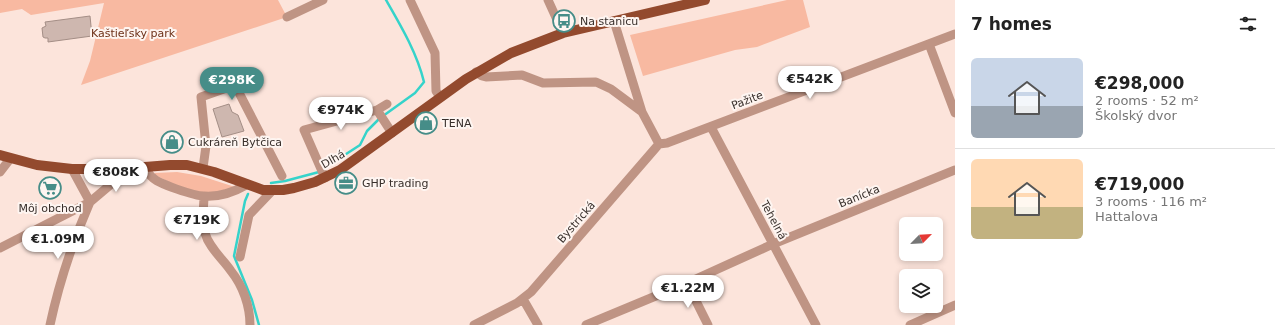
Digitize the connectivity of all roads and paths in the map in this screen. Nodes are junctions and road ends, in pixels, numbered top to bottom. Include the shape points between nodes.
1 (323, 0) edge
2 (410, 0) edge
3 (548, 0) edge
4 (705, 0) edge
5 (691, 2) edge
6 (287, 17) dead end
7 (614, 21) junction
8 (563, 33) junction
9 (955, 34) edge
10 (929, 44) junction
11 (476, 72) junction
12 (440, 98) junction
13 (387, 104) dead end
14 (642, 112) junction
15 (955, 113) edge
16 (381, 115) junction
17 (711, 127) junction
18 (392, 133) junction
19 (659, 144) junction
20 (5, 157) edge
21 (145, 167) junction
22 (203, 168) junction
23 (72, 169) junction
24 (120, 169) junction
25 (955, 170) edge
26 (0, 172) edge
27 (322, 173) junction
28 (282, 176) dead end
29 (246, 185) junction
30 (272, 191) junction
31 (204, 196) junction
32 (90, 202) junction
33 (773, 244) junction
34 (0, 248) edge
35 (240, 257) dead end
36 (687, 283) junction
37 (523, 299) junction
38 (955, 305) edge
39 (50, 325) edge
40 (250, 325) edge
41 (474, 325) edge
42 (538, 325) edge
43 (586, 325) edge
44 (708, 325) edge
45 (816, 325) edge
46 (910, 325) edge

1 - 6 street
2 - 12 street via 435,53 436,91
3 - 8 street
4 - 5 main road, Dlhá
5 - 7 main road, Dlhá
7 - 8 main road, Dlhá
7 - 14 street
8 - 11 main road, Dlhá via 521,48
9 - 10 street, Pažite
10 - 15 street
10 - 17 street, Pažite
11 - 12 main road, Dlhá
11 - 14 street via 486,77 522,75 543,84 596,82 611,89
12 - 18 main road, Dlhá
13 - 16 street
14 - 19 street
16 - 18 street
16 - 27 street via 304,130
17 - 19 street, Pažite
17 - 33 street, Tehelná
18 - 27 main road, Dlhá via 364,154
19 - 37 street, Bystrická
20 - 23 main road, Dlhá via 48,167
20 - 26 street
21 - 22 main road, Dlhá via 187,165
21 - 24 main road, Dlhá
21 - 31 street via 152,178
22 - 28 street via 206,146 201,97 236,85
22 - 29 main road, Dlhá
23 - 24 main road, Dlhá
23 - 32 street
24 - 32 street via 116,180
25 - 33 street, Banícka
27 - 30 main road, Dlhá via 294,188
29 - 30 main road, Dlhá
29 - 31 street via 221,195
30 - 35 street via 249,215
31 - 40 street via 204,232 237,279 245,295
32 - 34 street
32 - 39 street via 63,278
33 - 36 street, Banícka
33 - 45 street, Tehelná
36 - 43 street, Banícka
36 - 44 street
37 - 41 street, Bystrická
37 - 42 street
38 - 46 street

